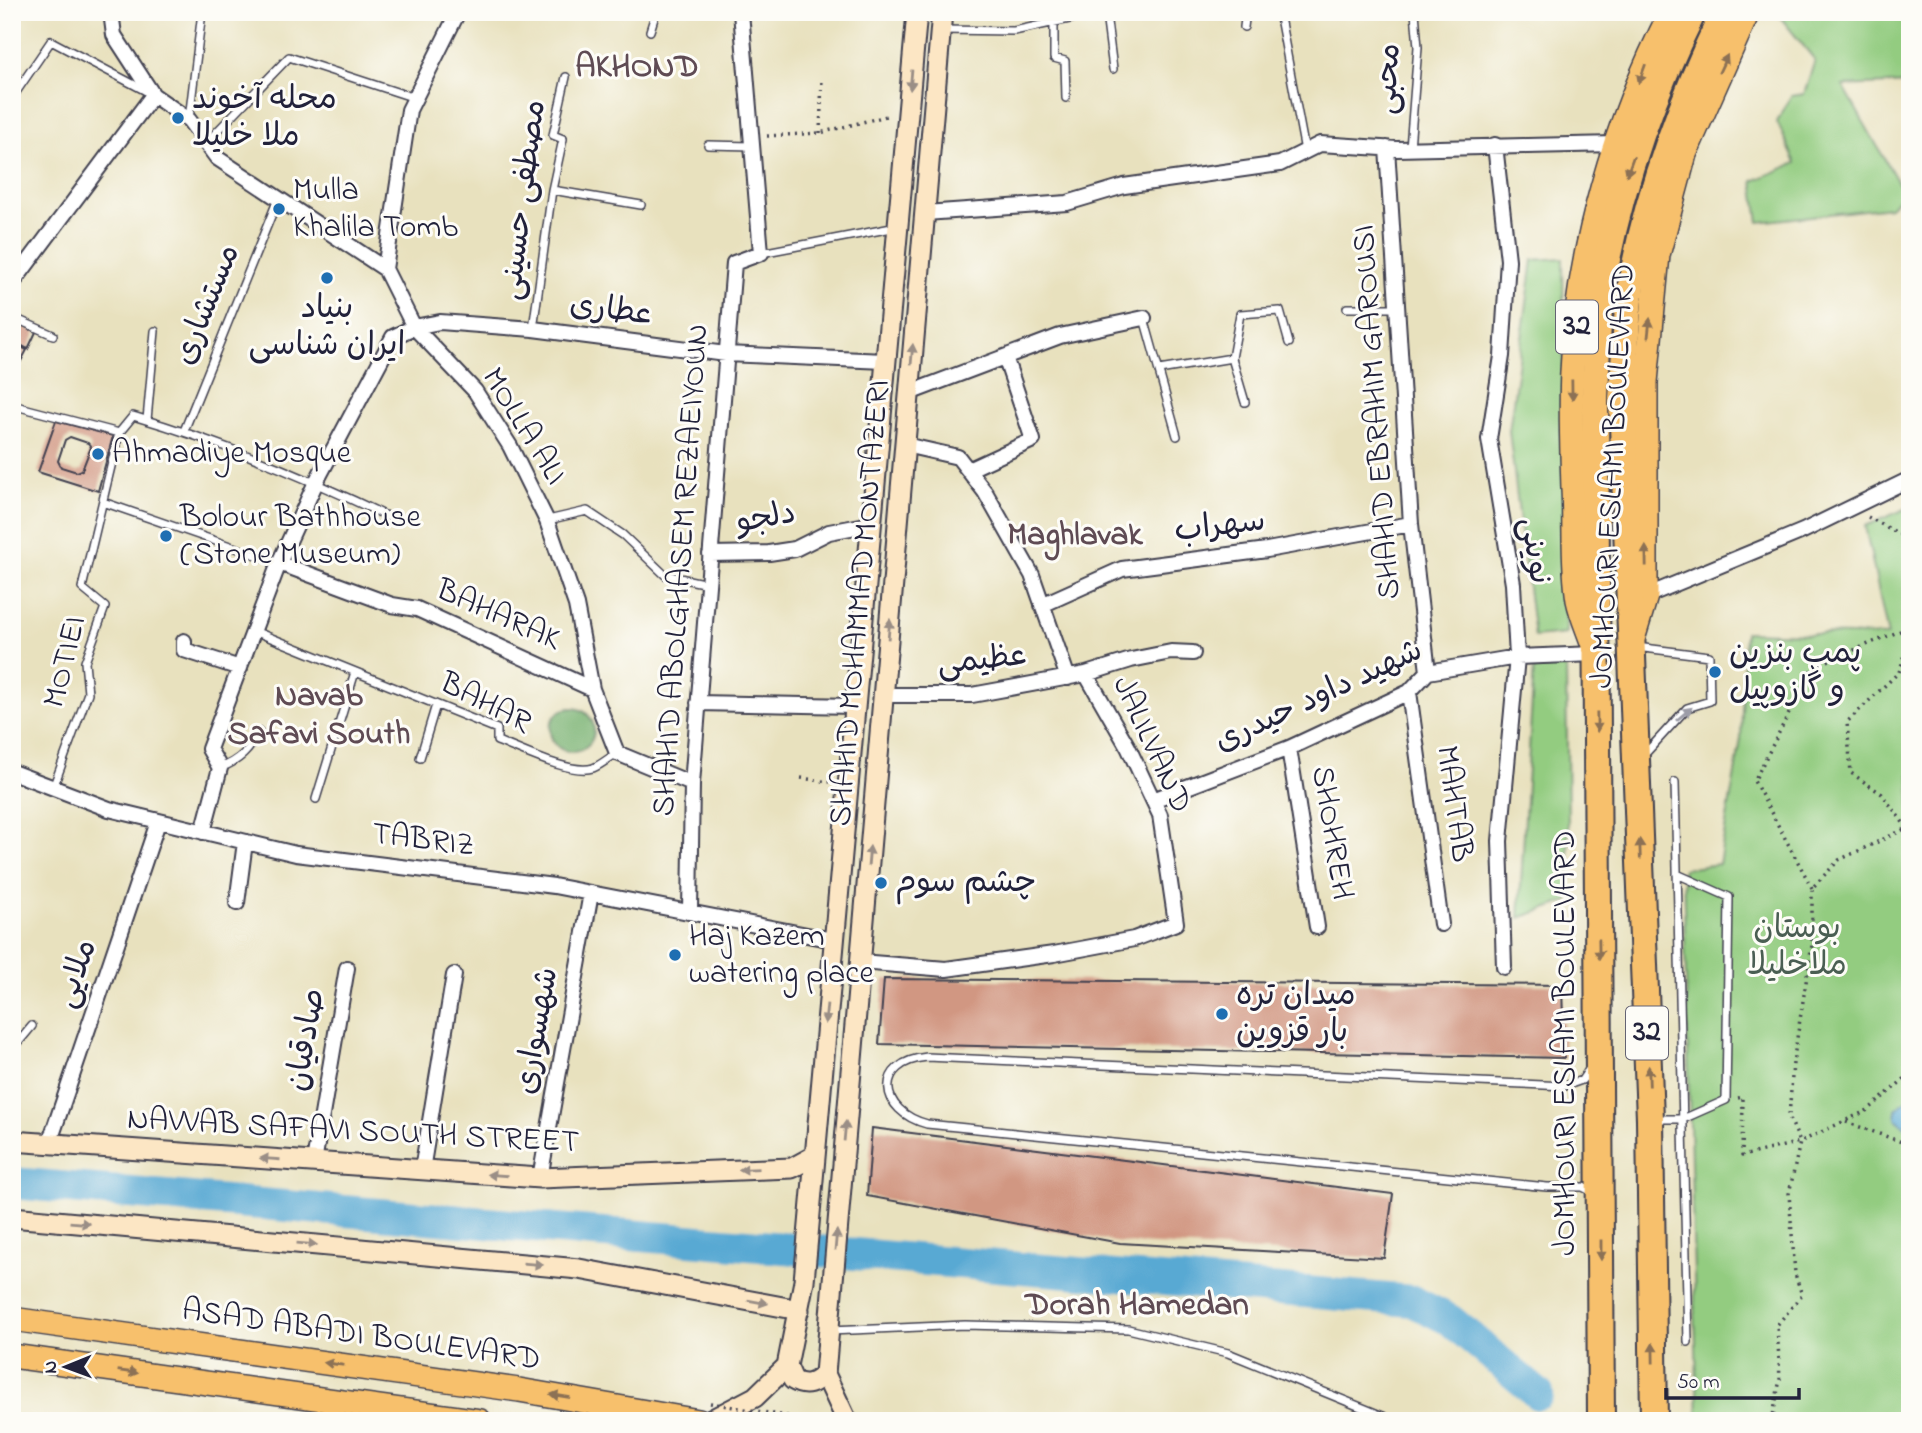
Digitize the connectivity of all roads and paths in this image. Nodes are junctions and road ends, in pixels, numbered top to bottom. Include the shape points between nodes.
1 (111, 12) edge
2 (202, 12) edge
3 (458, 12) edge
4 (656, 12) edge
5 (741, 12) edge
6 (917, 12) edge
7 (1246, 12) edge
8 (1415, 12) edge
9 (1671, 12) edge
10 (1693, 12) edge
11 (1724, 12) edge
12 (1748, 12) edge
13 (1279, 13) edge
14 (941, 21) edge
15 (1054, 22) junction
16 (1244, 27) dead end
17 (650, 31) dead end
18 (1114, 69) dead end
19 (566, 77) dead end
20 (822, 78) dead end
21 (153, 95) junction
22 (12, 98) edge
23 (415, 98) junction
24 (1066, 98) dead end
25 (908, 109) junction
26 (189, 120) junction
27 (820, 133) junction
28 (752, 141) junction
29 (206, 143) junction
30 (1616, 144) junction
31 (708, 145) dead end
32 (1495, 145) junction
33 (1387, 148) junction
34 (1410, 148) junction
35 (1305, 152) junction
36 (552, 190) junction
37 (278, 198) junction
38 (640, 205) dead end
39 (925, 213) junction
40 (898, 227) junction
41 (761, 253) junction
42 (385, 269) junction
43 (12, 284) edge
44 (1347, 308) dead end
45 (1397, 308) junction
46 (12, 317) edge
47 (1144, 318) joint
48 (414, 327) junction
49 (533, 329) junction
50 (155, 331) dead end
51 (53, 335) dead end
52 (1289, 343) dead end
53 (726, 354) junction
54 (1005, 357) junction
55 (1232, 358) junction
56 (885, 361) junction
57 (1158, 370) junction
58 (909, 393) junction
59 (1245, 402) dead end
60 (12, 405) edge
61 (147, 420) junction
62 (184, 431) junction
63 (119, 433) junction
64 (1177, 436) dead end
65 (905, 445) junction
66 (968, 470) junction
67 (1910, 479) edge
68 (316, 482) junction
69 (103, 502) junction
70 (1851, 508) junction
71 (393, 519) dead end
72 (547, 521) junction
73 (871, 524) junction
74 (1411, 524) junction
75 (1910, 536) edge
76 (710, 554) junction
77 (279, 563) junction
78 (708, 584) junction
79 (1646, 596) junction
80 (1042, 604) junction
81 (1910, 627) edge
82 (254, 631) junction
83 (1910, 640) edge
84 (184, 641) dead end
85 (1632, 646) junction
86 (1192, 653) dead end
87 (1596, 654) junction
88 (1517, 657) junction
89 (240, 668) junction
90 (1429, 671) junction
91 (355, 672) junction
92 (1086, 674) junction
93 (1068, 678) junction
94 (592, 689) junction
95 (1409, 692) junction
96 (883, 695) junction
97 (698, 703) junction
98 (436, 705) junction
99 (854, 706) junction
100 (259, 732) dead end
101 (1289, 748) junction
102 (617, 752) junction
103 (420, 758) dead end
104 (1637, 763) junction
105 (220, 768) junction
106 (12, 772) edge
107 (801, 778) dead end
108 (1675, 782) dead end
109 (692, 784) junction
110 (847, 785) junction
111 (53, 788) junction
112 (316, 799) dead end
113 (1153, 800) junction
114 (158, 822) junction
115 (1910, 822) edge
116 (1907, 828) junction
117 (203, 832) junction
118 (244, 842) junction
119 (1677, 874) junction
120 (1812, 888) junction
121 (591, 893) junction
122 (237, 903) dead end
123 (690, 911) junction
124 (1441, 924) dead end
125 (1317, 927) dead end
126 (833, 940) junction
127 (860, 962) junction
128 (1504, 967) dead end
129 (347, 968) dead end
130 (454, 975) dead end
131 (32, 1026) dead end
132 (12, 1050) edge
133 (1600, 1053) junction
134 (1910, 1074) edge
135 (1726, 1100) junction
136 (1650, 1119) junction
137 (1684, 1119) junction
138 (1844, 1121) junction
139 (12, 1141) edge
140 (1800, 1142) junction
141 (49, 1144) junction
142 (1910, 1144) edge
143 (814, 1156) junction
144 (314, 1162) junction
145 (792, 1168) junction
146 (422, 1170) junction
147 (540, 1178) junction
148 (805, 1189) junction
149 (1602, 1204) junction
150 (12, 1217) edge
151 (792, 1308) junction
152 (12, 1319) edge
153 (829, 1331) junction
154 (1688, 1342) dead end
155 (246, 1352) junction
156 (12, 1356) edge
157 (301, 1360) junction
158 (787, 1366) junction
159 (825, 1374) junction
160 (241, 1388) junction
161 (296, 1395) junction
162 (706, 1415) edge
163 (480, 1421) edge
164 (813, 1421) edge
165 (847, 1421) edge
166 (1395, 1421) edge
167 (1601, 1421) edge
168 (1654, 1421) edge
169 (1772, 1421) edge

1 - 21 street via 114,35
2 - 26 lane
3 - 23 street
4 - 17 lane
5 - 28 street
6 -> 25 main road, SHAHID MOHAMMAD MONTAZERI
7 - 13 lane
7 - 16 lane
8 - 34 lane, محبی via 1418,47
9 -> 30 main road, JOMHOURI ESLAMI BOULEVARD / 32 via 1648,57
10 -> 87 highway, 32 via 1668,62 1624,183 1602,288 1595,397
11 - 85 highway, 32 via 1693,77 1651,192 1630,293 1622,399
79 -> 12 main road, JOMHOURI ESLAMI BOULEVARD / 32 via 1646,382 1658,255 1685,155
13 - 35 lane
14 - 15 lane via 1014,31
14 - 39 main road, SHAHID MOHAMMAD MONTAZERI
15 - 18 lane via 1106,14
15 - 24 lane via 1054,58 1065,61
19 - 36 lane, مصطفی حسینی via 553,135 563,138
20 - 27 path
21 - 22 lane via 51,41
21 - 26 street, MOLLA ALI
21 - 43 street
23 - 29 lane via 289,58
23 - 42 street via 409,110
25 - 27 path
25 - 40 main road, SHAHID MOHAMMAD MONTAZERI
26 - 29 street, MOLLA ALI
27 - 28 path
28 - 31 lane
28 - 41 street
29 - 37 street, MOLLA ALI via 217,159
30 - 32 street
30 -> 87 main road, JOMHOURI ESLAMI BOULEVARD / 32 via 1583,277 1572,372 1578,600
32 - 34 street
32 - 88 street, نوینی via 1508,260 1502,356 1489,439 1513,584
33 - 34 street
33 - 35 street via 1320,144
33 - 45 street, SHAHID EBRAHIM GAROUSI
35 - 39 street via 1280,164 1124,186 1067,203
36 - 38 lane
36 - 49 lane, مصطفی حسینی
37 - 42 street, MOLLA ALI
37 - 62 lane, مستشاری
58 -> 39 main road, SHAHID MOHAMMAD MONTAZERI
40 - 41 lane
40 - 56 main road, SHAHID MOHAMMAD MONTAZERI
41 - 53 street, SHAHID ABOLGHASEM REZAEIYOUN via 733,263
42 - 48 street, MOLLA ALI
44 - 45 lane
45 - 74 street, SHAHID EBRAHIM GAROUSI
46 - 51 lane
47 - 54 street via 1060,336
47 - 57 lane
48 - 49 street, عطاری via 440,322
48 - 68 street via 393,337
48 - 72 street, MOLLA ALI via 475,391 510,446
49 - 53 street, عطاری
50 - 61 lane
52 - 55 lane via 1280,311 1240,314
53 - 56 street, عطاری
53 - 76 street, SHAHID ABOLGHASEM REZAEIYOUN
54 - 58 street
54 - 66 street via 1033,440
55 - 57 lane
55 - 59 lane
56 - 73 main road, SHAHID MOHAMMAD MONTAZERI
57 - 64 lane
58 - 65 main road, SHAHID MOHAMMAD MONTAZERI
60 - 63 lane
61 - 62 lane
61 - 63 lane via 133,416
62 - 68 lane
63 - 69 lane, MOTIEI
65 - 66 street via 958,457
96 -> 65 main road, SHAHID MOHAMMAD MONTAZERI
66 - 80 street via 1025,563
67 - 70 street
68 - 71 lane
68 - 77 street
69 - 77 lane, BAHARAK
69 - 111 lane, MOTIEI via 82,588 104,607 85,662 88,692
70 - 75 path
70 - 79 street
72 - 78 lane via 587,511 623,535 665,575
72 - 94 street, MOLLA ALI via 576,605
73 - 76 street, دلجو via 829,532 795,549
73 - 99 main road, SHAHID MOHAMMAD MONTAZERI
74 - 80 street, سهراب via 1267,550 1122,569
74 - 90 street, SHAHID EBRAHIM GAROUSI
76 - 78 street, SHAHID ABOLGHASEM REZAEIYOUN
77 - 82 street
77 - 94 street, BAHARAK via 392,605 417,609
78 - 97 street, SHAHID ABOLGHASEM REZAEIYOUN
79 - 85 main road, JOMHOURI ESLAMI BOULEVARD / 32
80 - 93 street
81 - 120 path via 1813,667 1754,781
82 - 89 street
82 - 91 lane, BAHAR
83 - 116 path via 1899,672 1847,722 1851,773 1882,794
84 - 89 street via 184,650
85 - 104 highway, JOMHOURI ESLAMI BOULEVARD / 32
104 -> 85 lane via 1687,708 1710,701 1709,656
86 - 92 street, عظیمی via 1171,652
87 - 88 street, شهید داود حیدری
87 -> 133 highway, JOMHOURI ESLAMI BOULEVARD / 32
88 - 90 street, شهید داود حیدری
88 - 128 street, نوینی via 1500,841
89 - 105 street via 209,749
90 - 95 street, شهید داود حیدری
91 - 98 lane, BAHAR
91 - 112 lane
92 - 93 street, عظیمی
92 - 113 street, JALILVAND
93 - 96 street, عظیمی via 972,695
94 - 102 street, MOLLA ALI
95 - 101 street, شهید داود حیدری
95 - 124 street, MAHTAB
127 -> 96 main road, SHAHID MOHAMMAD MONTAZERI
97 - 99 street
97 - 109 street, SHAHID ABOLGHASEM REZAEIYOUN
98 - 102 lane, BAHAR via 496,729 497,741 576,768 593,768
98 - 103 lane
99 - 110 main road, SHAHID MOHAMMAD MONTAZERI
100 - 105 lane via 252,747
101 - 113 street, شهید داود حیدری
101 - 125 street, SHOHREH
102 - 109 street
136 -> 104 highway, JOMHOURI ESLAMI BOULEVARD / 32
105 - 117 street
106 - 111 street, TABRIZ
107 - 110 path
108 - 119 lane
109 - 123 street, SHAHID ABOLGHASEM REZAEIYOUN
110 - 126 main road, SHAHID MOHAMMAD MONTAZERI
111 - 114 street, TABRIZ
113 - 127 street, JALILVAND via 1160,815 1176,923 1134,939 946,969
114 - 117 street, TABRIZ
114 - 141 street, ملایی
115 - 116 path
116 - 120 path via 1839,860
117 - 118 street, TABRIZ
118 - 121 street, TABRIZ
118 - 122 street
119 - 135 lane via 1729,897
119 - 137 lane
120 - 140 path via 1812,945 1789,1116
121 - 123 street, TABRIZ
121 - 147 street, شهسواری
123 - 126 street, TABRIZ
126 -> 143 main road, SHAHID MOHAMMAD MONTAZERI
153 -> 127 main road, SHAHID MOHAMMAD MONTAZERI
129 - 144 street, صادقیان
130 - 146 street
131 - 132 lane
133 - 149 highway, JOMHOURI ESLAMI BOULEVARD / 32
133 - 149 lane via 1582,1080 1545,1086 927,1057 896,1070 888,1089 895,1108 909,1119 927,1124 1583,1187
134 - 138 path via 1868,1110
135 - 137 lane
135 - 140 path via 1743,1097 1742,1156
136 - 137 lane
168 -> 136 highway, JOMHOURI ESLAMI BOULEVARD / 32
137 - 154 lane
138 - 140 path
138 - 142 path
139 - 141 main road, NAVVAB SAFAVI SOUTH STREET
140 - 169 path via 1789,1194 1795,1274 1802,1295 1777,1325 1780,1379
144 -> 141 main road, NAVVAB SAFAVI SOUTH STREET
143 - 145 main road, NAVVAB SAFAVI SOUTH STREET
143 - 148 main road, SHAHID MOHAMMAD MONTAZERI
144 - 146 main road, NAVVAB SAFAVI SOUTH STREET
145 -> 147 main road, NAVVAB SAFAVI SOUTH STREET
145 - 148 main road
147 -> 146 main road, NAVVAB SAFAVI SOUTH STREET
148 - 151 main road, SHAHID MOHAMMAD MONTAZERI
149 -> 167 highway, JOMHOURI ESLAMI BOULEVARD / 32
150 -> 151 main road via 579,1269
151 - 158 main road, SHAHID MOHAMMAD MONTAZERI
152 - 155 main road, ASAD ABADI BOULEVARD
153 - 159 main road, SHAHID MOHAMMAD MONTAZERI
153 - 166 lane via 965,1325 1128,1329 1228,1353
155 - 157 main road, ASAD ABADI BOULEVARD
155 - 160 main road via 249,1367
156 -> 160 main road
157 - 161 main road via 294,1373
162 -> 157 main road, ASAD ABADI BOULEVARD
158 - 159 main road via 793,1380 803,1385
158 - 162 main road via 755,1397
159 - 165 main road
160 - 161 main road
161 - 163 main road
162 - 164 path, bridge

